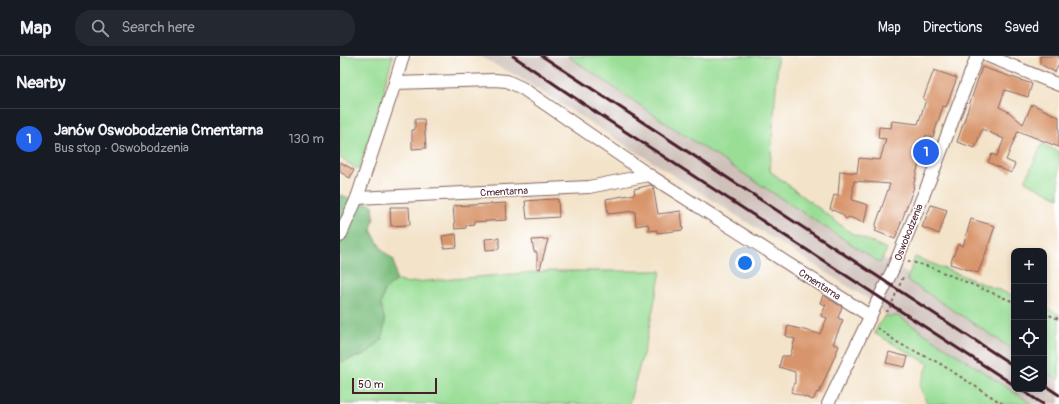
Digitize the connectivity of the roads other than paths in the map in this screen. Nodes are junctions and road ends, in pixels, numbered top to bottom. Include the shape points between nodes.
1 (403, 56) edge
2 (977, 56) edge
3 (988, 56) edge
4 (395, 83) junction
5 (1059, 84) edge
6 (649, 175) junction
7 (357, 198) junction
8 (340, 236) edge
9 (869, 319) junction
10 (828, 404) edge

1 - 4 street
2 - 9 street, Oswobodzenia via 897,258
3 - 5 street
4 - 6 street, Cmentarna via 494,80 507,82 522,88
4 - 7 street
6 - 7 street, Cmentarna via 589,187
6 - 9 street, Cmentarna
7 - 8 street
9 - 10 street, Oswobodzenia

